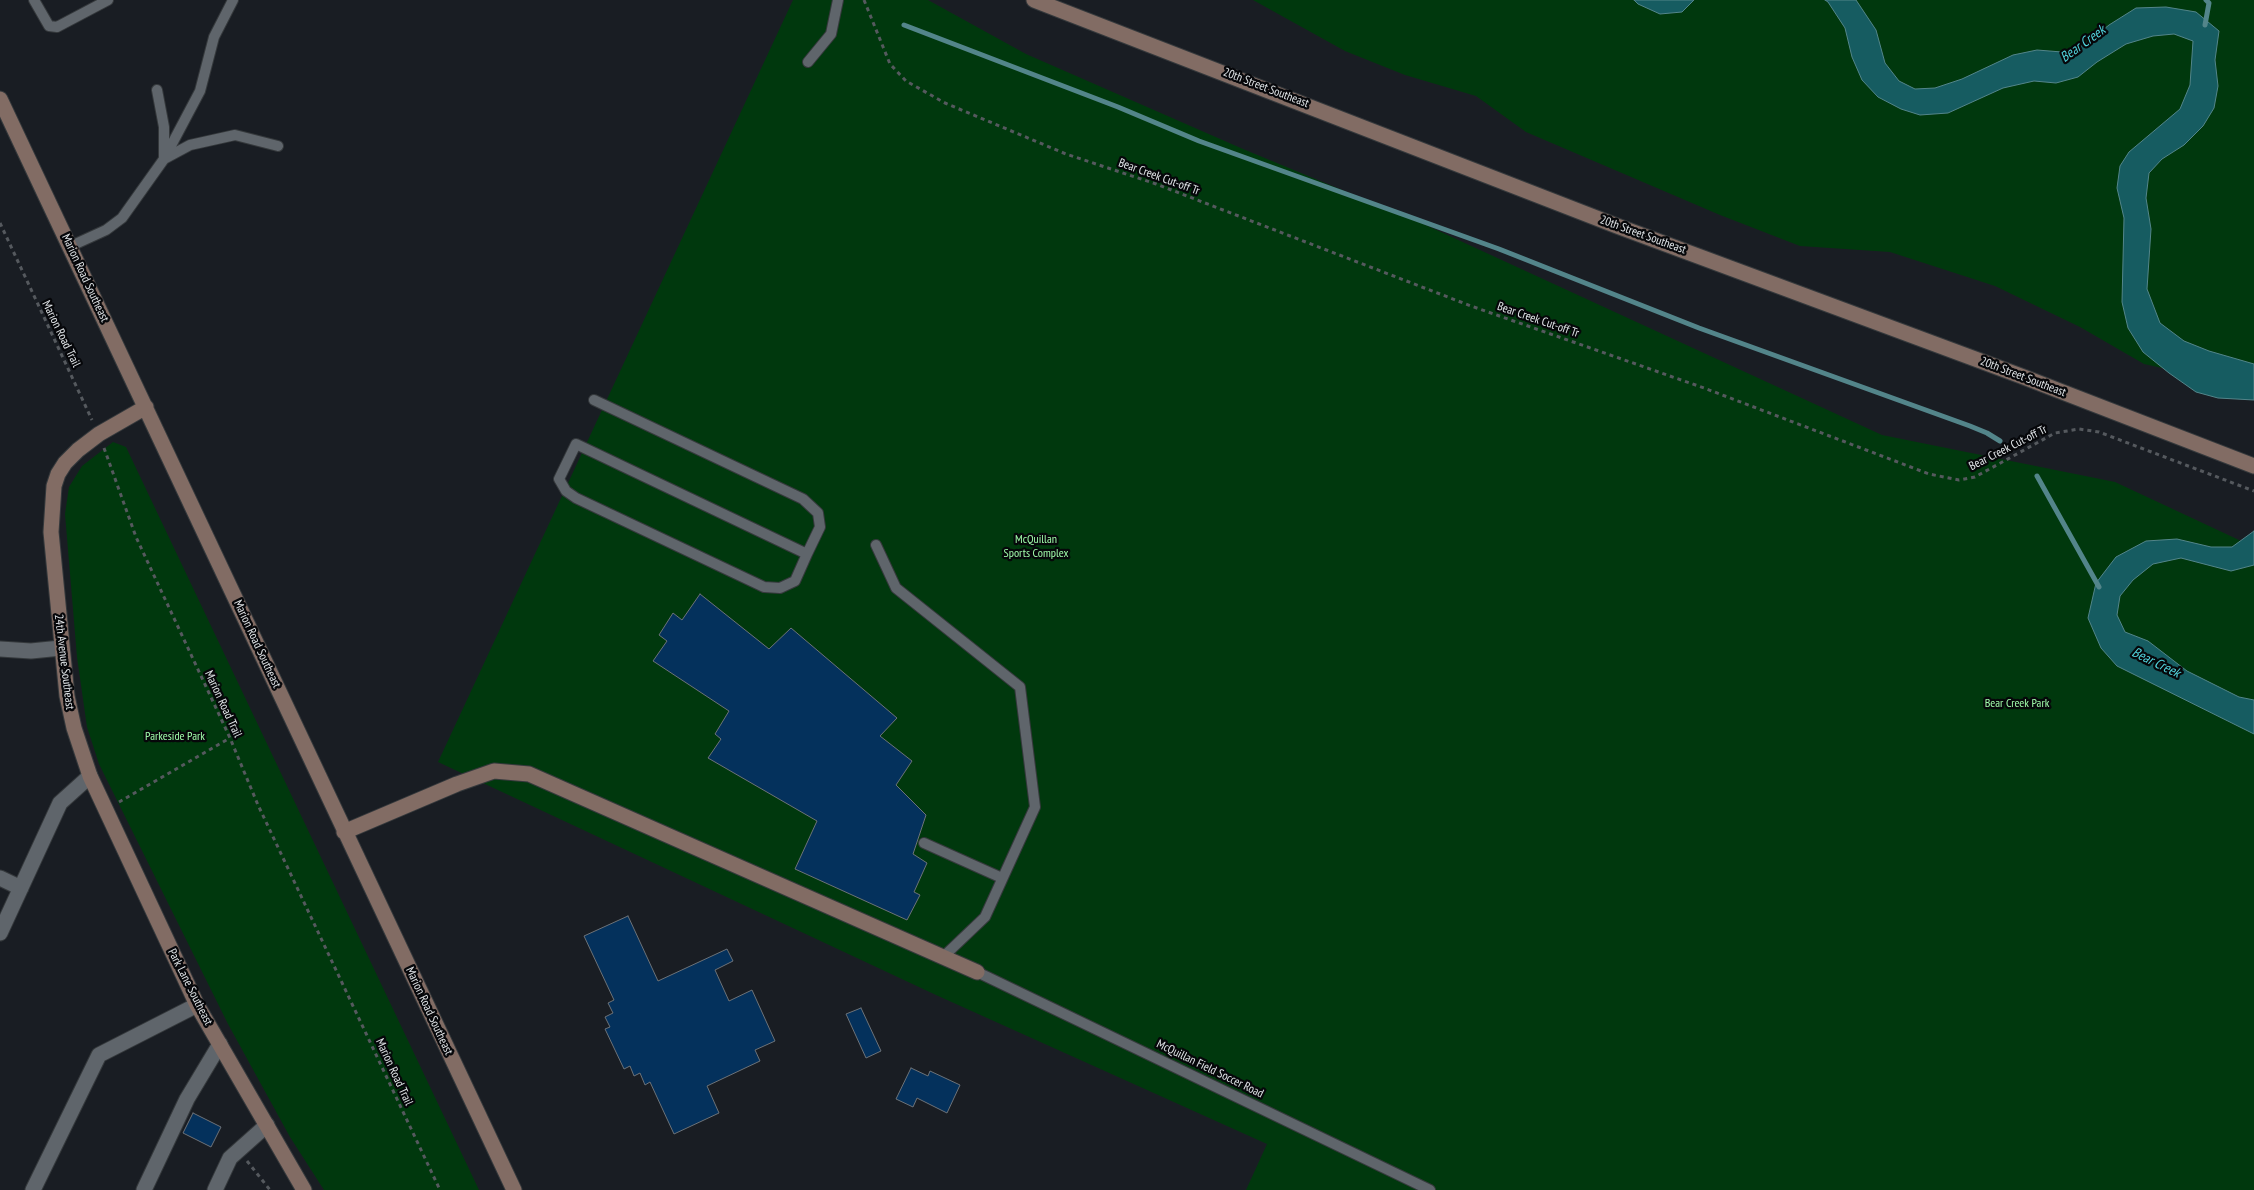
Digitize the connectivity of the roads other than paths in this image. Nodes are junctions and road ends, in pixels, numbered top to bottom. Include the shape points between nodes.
1 (34, 0) edge
2 (108, 0) edge
3 (233, 0) edge
4 (838, 0) edge
5 (1034, 0) edge
6 (808, 62) dead end
7 (157, 90) dead end
8 (0, 99) edge
9 (278, 146) dead end
10 (164, 159) junction
11 (71, 246) junction
12 (594, 400) dead end
13 (146, 407) junction
14 (2254, 466) edge
15 (876, 545) dead end
16 (808, 554) junction
17 (61, 648) junction
18 (0, 649) edge
19 (90, 776) junction
20 (344, 832) junction
21 (924, 843) dead end
22 (0, 878) edge
23 (1002, 878) junction
24 (21, 888) junction
25 (0, 933) edge
26 (943, 957) junction
27 (978, 972) joint
28 (197, 1005) junction
29 (220, 1044) junction
30 (267, 1124) junction
31 (33, 1190) edge
32 (144, 1190) edge
33 (215, 1190) edge
34 (304, 1190) edge
35 (514, 1190) edge
36 (1430, 1190) edge

1 - 2 lane via 48,26 57,27
3 - 10 lane via 214,37 200,91
4 - 6 lane via 831,34
5 - 14 street, 20th Street Southeast via 1617,226
7 - 10 lane via 164,127
8 - 11 street, Marion Road Southeast
9 - 10 lane via 235,135 190,145
10 - 11 lane via 122,218 106,230
11 - 13 street, Marion Road Southeast
12 - 16 lane via 803,499 818,512 820,527
13 - 17 street, 24th Avenue Southeast via 99,434 58,474 52,500 51,532
13 - 20 street, Marion Road Southeast
15 - 23 lane via 896,588 1020,687 1035,807
16 - 16 lane via 576,444 559,479 566,491 576,498 764,587 780,588 795,581
17 - 18 street via 31,652
17 - 19 street, 24th Avenue Southeast via 74,728
19 - 24 street via 60,803
19 - 28 street, Park Lane Southeast
20 - 26 street via 494,771 529,774
20 - 35 street, Marion Road Southeast
21 - 23 lane
22 - 24 street
23 - 26 lane via 985,917
24 - 25 street
26 - 27 street
27 - 36 lane, McQuillan Field Soccer Road
28 - 29 street, Park Lane Southeast
28 - 31 street via 99,1055
29 - 30 street, Park Lane Southeast
29 - 32 street via 187,1100
30 - 33 street via 230,1158
30 - 34 street, Park Lane Southeast

